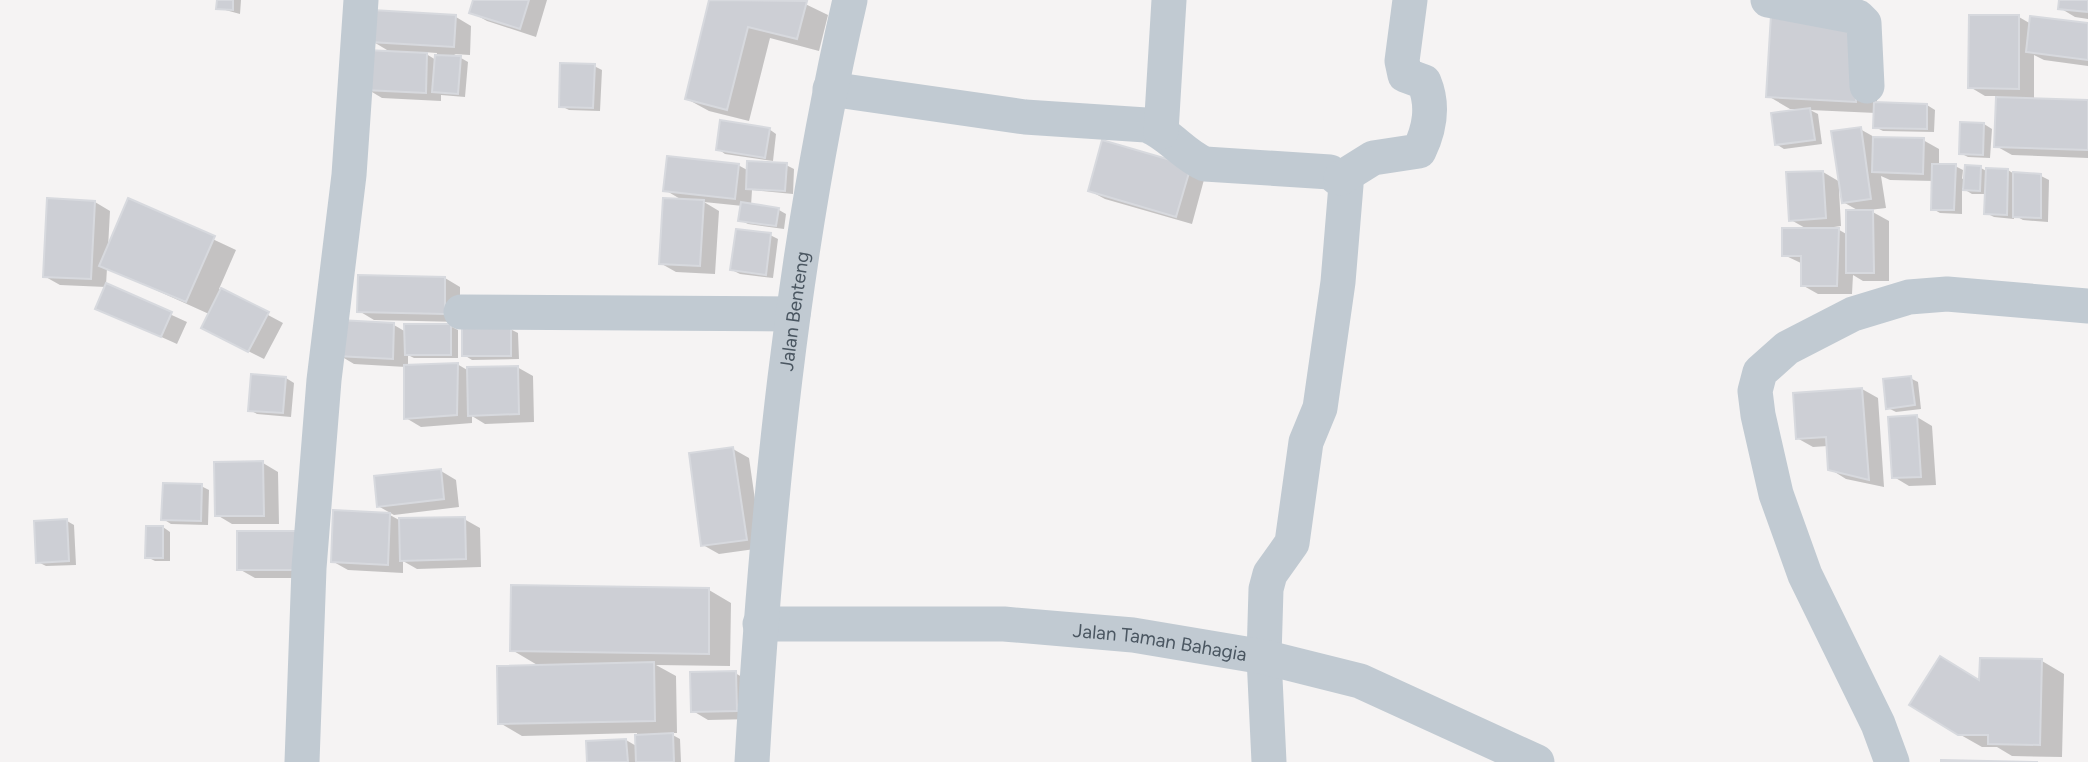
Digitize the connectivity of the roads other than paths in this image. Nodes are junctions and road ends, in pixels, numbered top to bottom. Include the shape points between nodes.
1 (361, 0) edge
2 (850, 0) edge
3 (1169, 0) edge
4 (1410, 0) edge
5 (1768, 0) edge
6 (1867, 86) dead end
7 (830, 89) junction
8 (1161, 132) junction
9 (1341, 178) junction
10 (2088, 306) edge
11 (461, 312) dead end
12 (793, 314) junction
13 (760, 624) junction
14 (1264, 657) junction
15 (302, 762) edge
16 (752, 762) edge
17 (1269, 762) edge
18 (1537, 762) edge
19 (1892, 762) edge

1 - 15 street via 349,175 324,380 309,568
2 - 7 street, Jalan Benteng
3 - 8 street
4 - 9 street via 1402,61 1405,75 1424,82 1429,94 1431,117 1424,141 1419,152 1373,158
5 - 6 street via 1858,17 1864,23
7 - 8 street via 1025,117 1146,124
7 - 12 street, Jalan Benteng
8 - 9 street via 1205,164 1330,172
9 - 14 street via 1348,191 1330,350 1320,408 1306,442 1292,543 1270,573 1266,589
10 - 19 street via 1947,294 1909,298 1853,314 1787,348 1760,372 1755,391 1776,494 1805,575
11 - 12 street
12 - 13 street, Jalan Benteng
13 - 14 street, Jalan Taman Bahagia via 1004,624 1133,635
13 - 16 street, Jalan Benteng
14 - 17 street
14 - 18 street, Jalan Taman Bahagia via 1360,681

